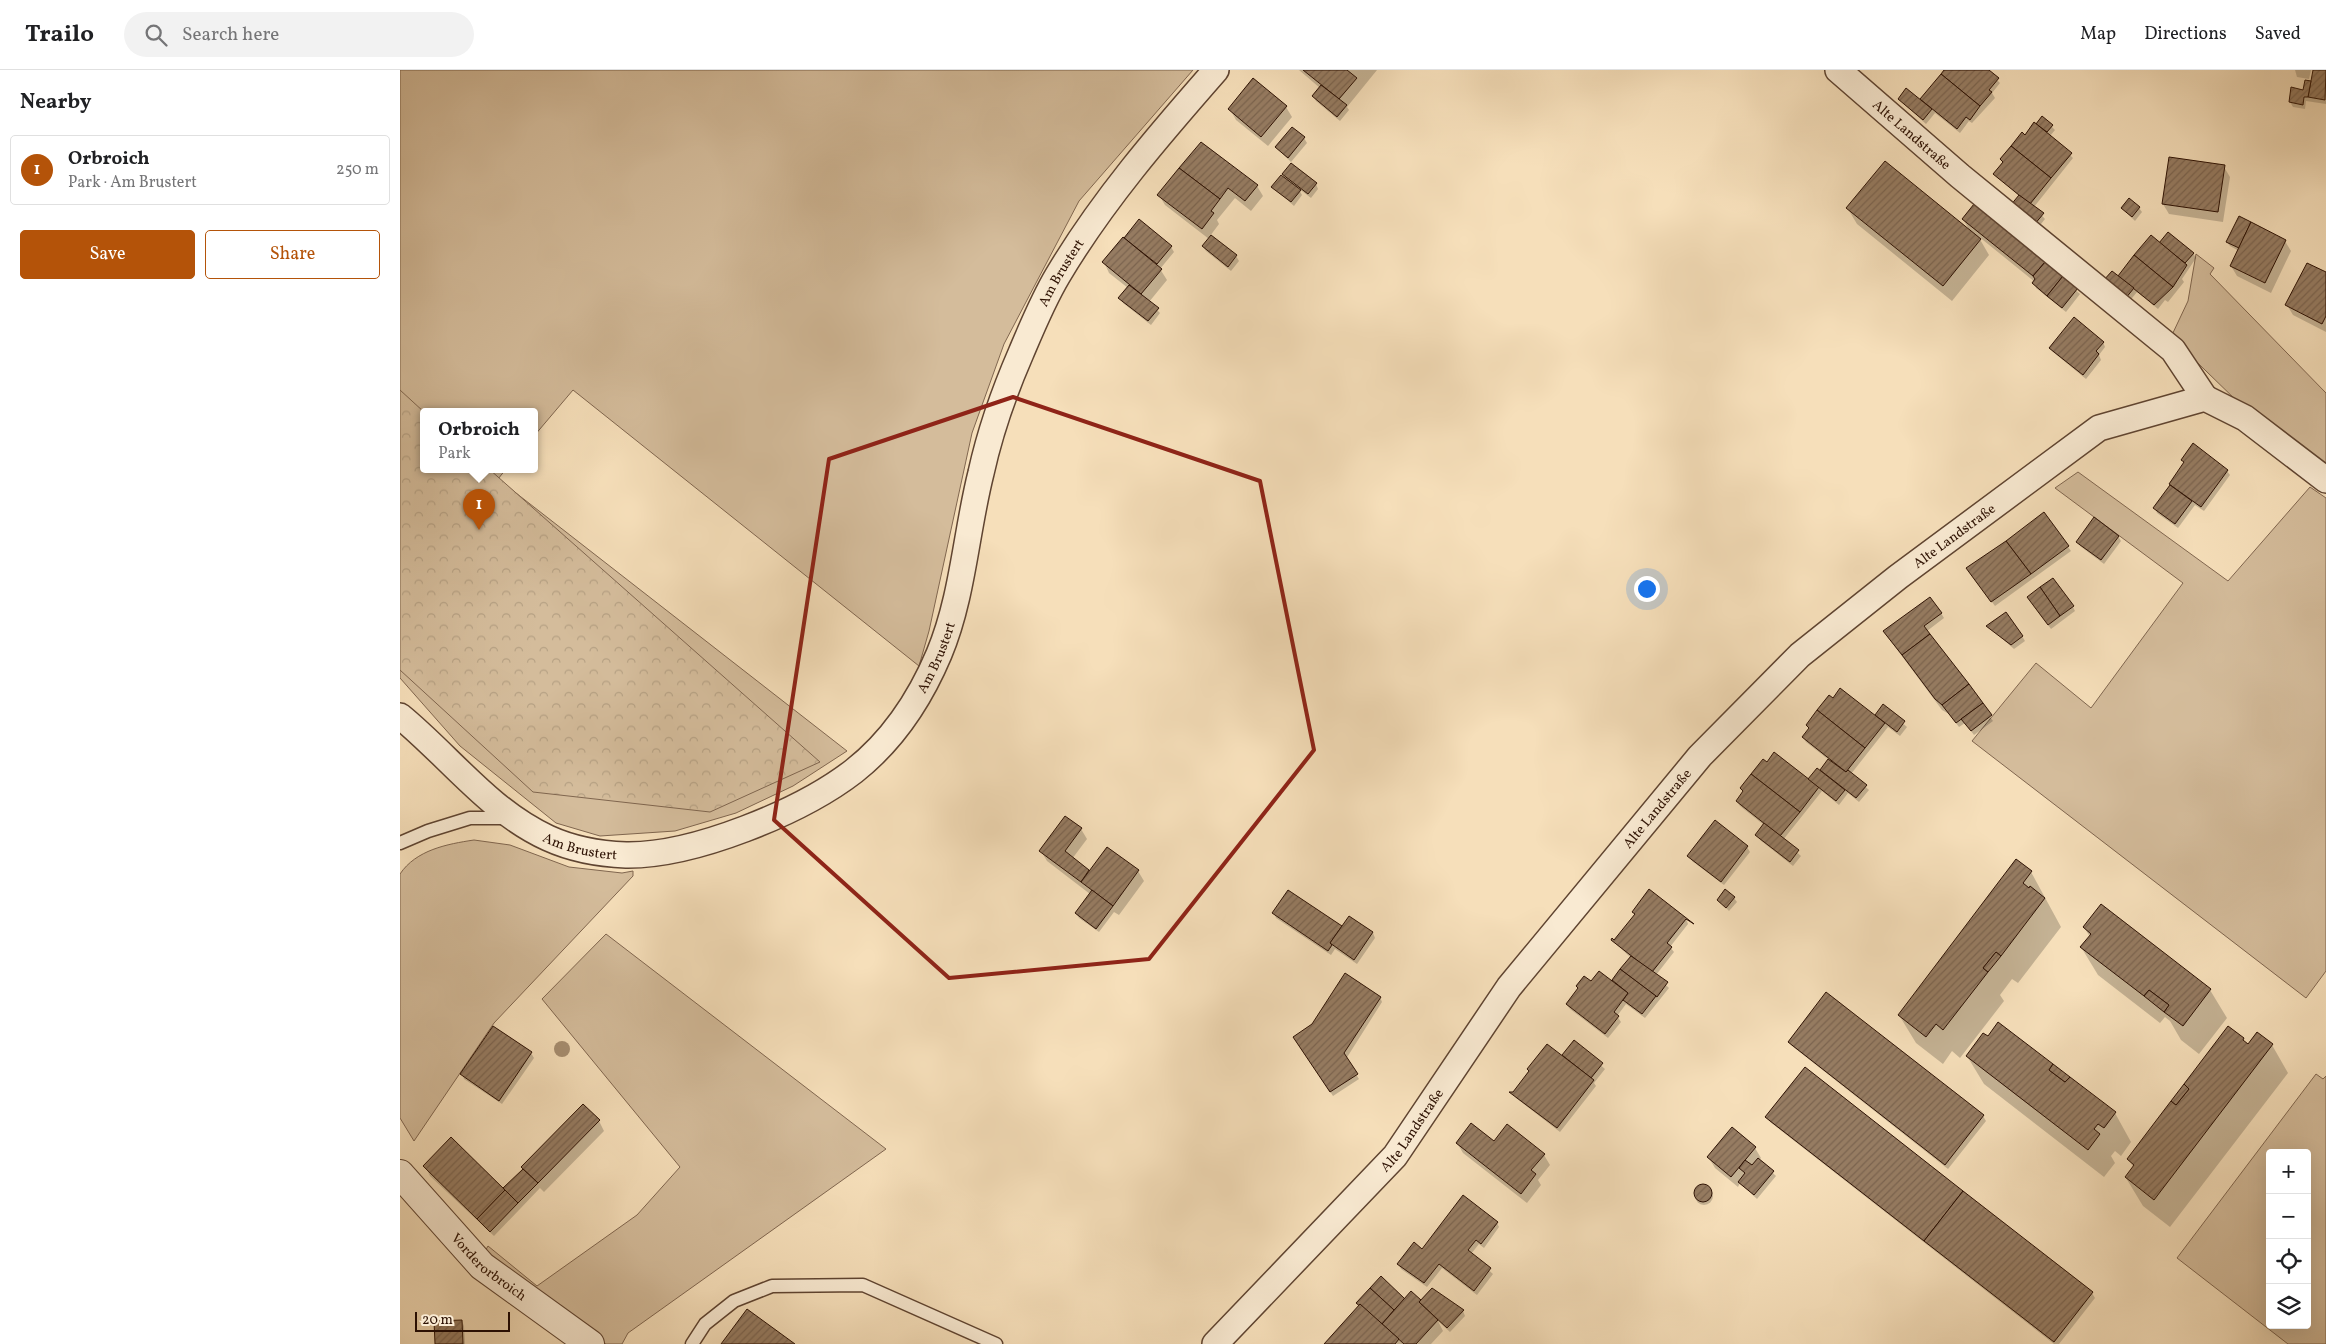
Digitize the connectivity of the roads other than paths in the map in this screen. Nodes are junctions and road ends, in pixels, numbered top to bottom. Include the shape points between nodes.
1 (1216, 70) edge
2 (1838, 70) edge
3 (2205, 398) junction
4 (2326, 480) edge
5 (400, 716) edge
6 (513, 818) junction
7 (400, 843) edge
8 (400, 1175) edge
9 (400, 1180) edge
10 (590, 1344) edge
11 (692, 1344) edge
12 (996, 1344) edge
13 (1216, 1344) edge

1 - 6 street, Am Brustert via 1096,217 1040,308 997,416 980,474 954,606 940,651 921,694 886,741 854,771 816,795 758,823 706,841 660,852 626,855 583,850 548,838
2 - 3 street, Alte Landstraße via 1960,176 2173,350
3 - 4 street, Alte Landstraße via 2245,418
3 - 13 street, Alte Landstraße via 2099,428 1898,577 1800,655 1700,756 1508,987 1395,1156
5 - 6 street, Am Brustert
6 - 7 lane via 470,818
8 - 9 street
8 - 10 street, Vorderorbroich via 482,1266
11 - 12 lane via 705,1324 734,1301 772,1286 863,1285

